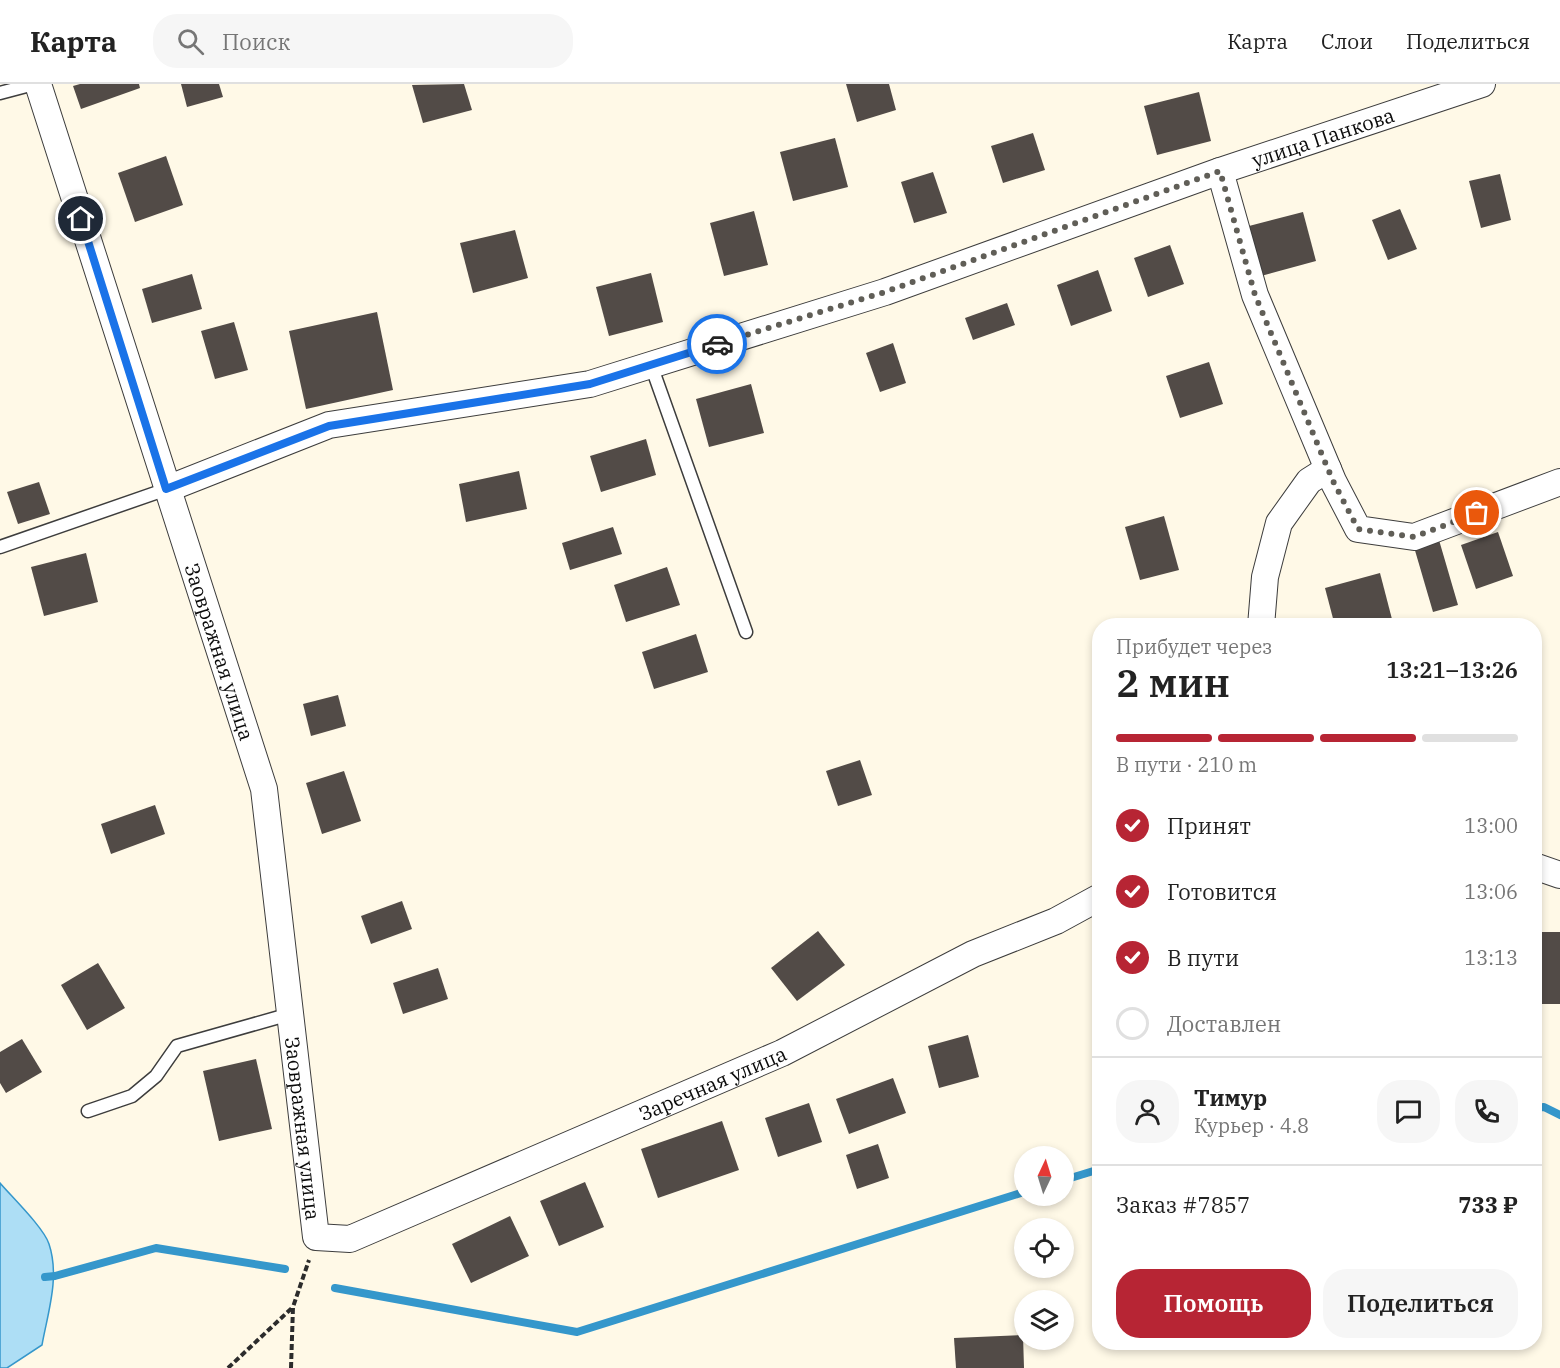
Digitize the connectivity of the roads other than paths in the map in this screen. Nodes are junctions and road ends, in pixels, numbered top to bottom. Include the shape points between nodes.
1 (36, 84) edge
2 (1482, 84) edge
3 (0, 93) edge
4 (1220, 171) junction
5 (651, 365) junction
6 (1328, 469) junction
7 (1560, 482) edge
8 (166, 489) junction
9 (0, 547) edge
10 (1262, 618) edge
11 (746, 632) dead end
12 (1542, 869) edge
13 (1560, 875) edge
14 (1092, 901) edge
15 (290, 1014) junction
16 (88, 1111) dead end
17 (316, 1237) joint

1 - 3 lane
1 - 8 street, Заовражная улица
2 - 4 street, улица Панкова
4 - 5 street, улица Панкова via 885,292
4 - 6 street via 1255,295
5 - 8 street, улица Панкова via 590,384 329,426
5 - 11 lane
6 - 7 street via 1358,529 1414,537
6 - 10 street via 1309,482 1279,523 1265,577
8 - 9 lane
8 - 15 street, Заовражная улица via 264,789
12 - 13 street
14 - 17 street, Заречная улица via 1056,921 973,954 782,1053 350,1239
15 - 16 lane via 177,1046 156,1076 132,1096
15 - 17 street, Заовражная улица

